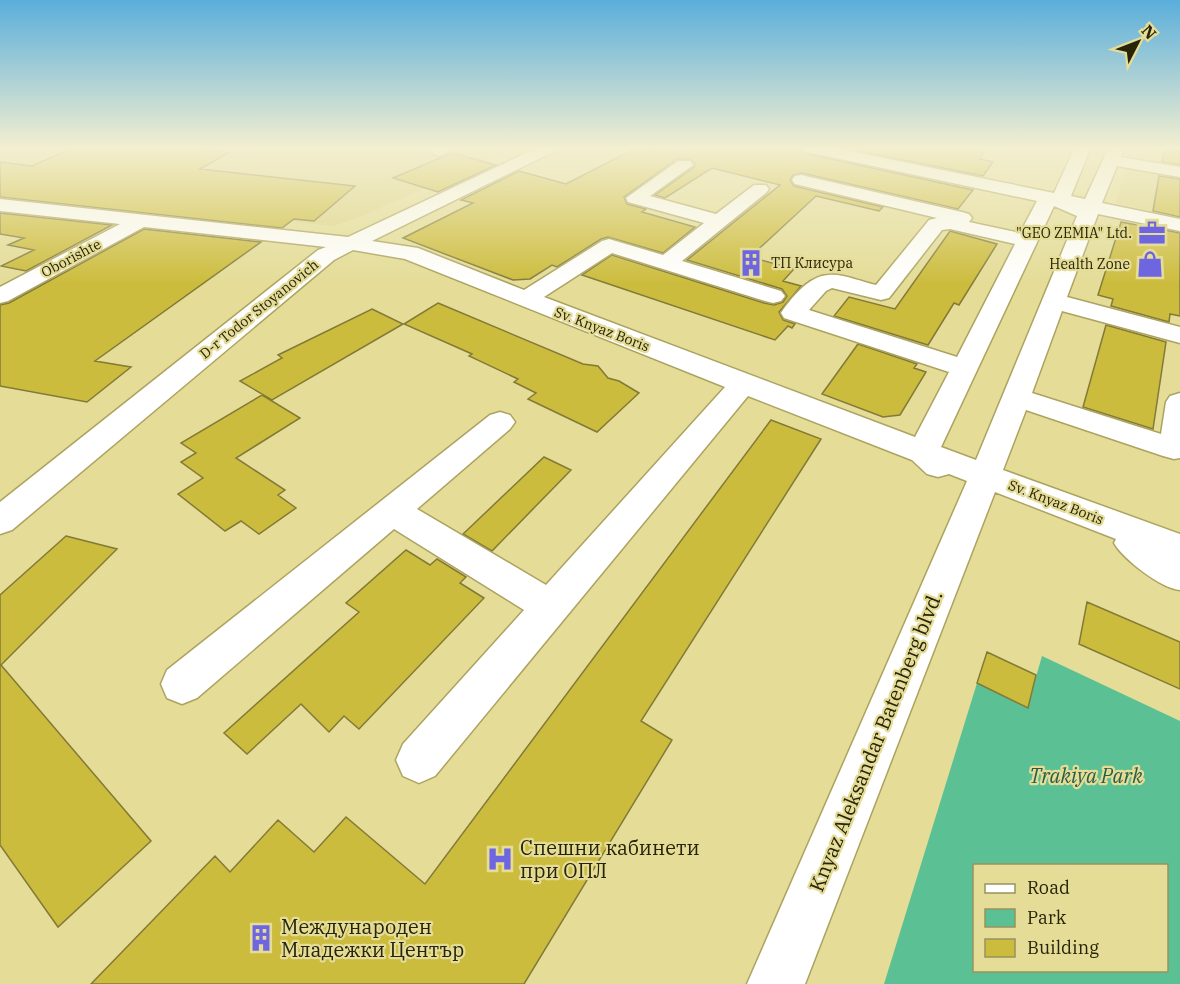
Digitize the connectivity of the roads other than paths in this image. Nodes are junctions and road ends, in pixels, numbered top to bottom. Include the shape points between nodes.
1 (453, 193) edge
2 (643, 193) edge
3 (755, 193) edge
4 (883, 193) edge
5 (1027, 193) edge
6 (1063, 193) edge
7 (1097, 193) edge
8 (1060, 200) junction
9 (0, 205) edge
10 (1090, 210) junction
11 (142, 220) junction
12 (719, 221) junction
13 (1180, 225) edge
14 (1029, 237) junction
15 (348, 243) junction
16 (666, 263) junction
17 (0, 296) edge
18 (773, 296) dead end
19 (526, 299) junction
20 (1054, 301) junction
21 (1180, 335) edge
22 (964, 368) junction
23 (743, 384) junction
24 (1016, 397) junction
25 (1180, 402) edge
26 (500, 422) dead end
27 (923, 452) junction
28 (980, 488) junction
29 (392, 511) junction
30 (0, 521) edge
31 (1179, 562) edge
32 (551, 607) junction
33 (182, 684) dead end
34 (419, 760) dead end
35 (776, 984) edge

1 - 15 street, D-r Todor Stoyanovich
2 - 12 street via 635,198
3 - 12 street
4 - 14 street via 978,208
5 - 8 street
6 - 8 street
7 - 10 street, Knyaz Aleksandar Batenberg blvd.
8 - 10 street
8 - 14 street via 1047,200
9 - 11 street, Sv. Knyaz Boris
10 - 13 street
10 - 20 street, Knyaz Aleksandar Batenberg blvd.
11 - 15 street, Sv. Knyaz Boris
11 - 17 street, Oborishte
12 - 16 street
14 - 22 street
14 - 22 street via 936,224 881,293 830,281 818,286 793,313
15 - 19 street, Sv. Knyaz Boris via 410,253
15 - 30 street, D-r Todor Stoyanovich via 326,255
16 - 18 street
16 - 19 street via 609,245
19 - 23 street, Sv. Knyaz Boris
20 - 21 street
20 - 24 street, Knyaz Aleksandar Batenberg blvd.
22 - 27 street
23 - 27 street, Sv. Knyaz Boris
23 - 32 street
24 - 25 street via 1174,449
24 - 28 street, Knyaz Aleksandar Batenberg blvd.
26 - 29 street
27 - 28 street, Sv. Knyaz Boris
28 - 31 street, Sv. Knyaz Boris via 1096,518
28 - 35 street, Knyaz Aleksandar Batenberg blvd.
29 - 32 street
29 - 33 street
32 - 34 street

